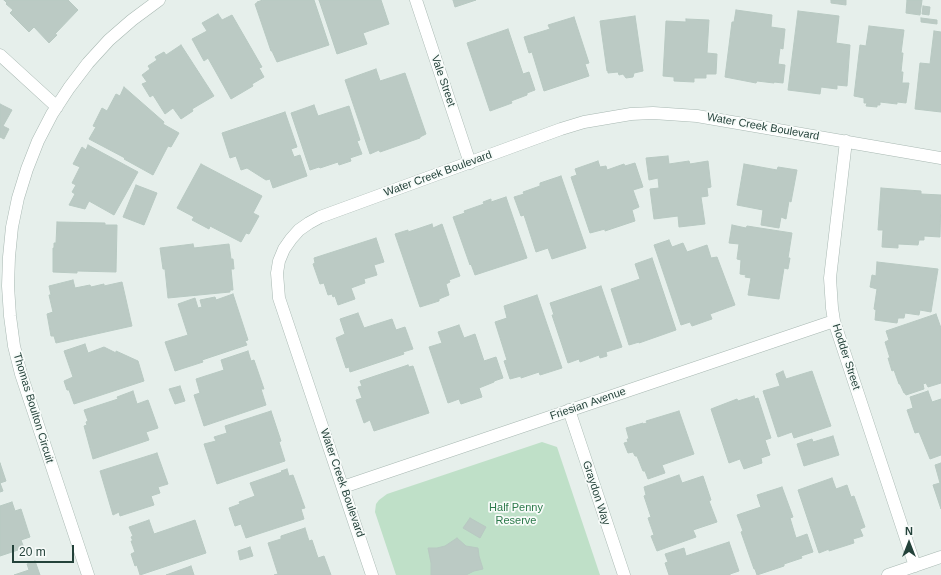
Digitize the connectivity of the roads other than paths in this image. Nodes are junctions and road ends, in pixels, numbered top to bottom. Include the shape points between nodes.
1 (159, 0) edge
2 (416, 0) edge
3 (0, 55) edge
4 (57, 107) junction
5 (846, 141) junction
6 (941, 158) edge
7 (470, 162) junction
8 (834, 321) junction
9 (569, 410) junction
10 (343, 486) junction
11 (941, 557) edge
12 (916, 566) junction
13 (88, 575) edge
14 (372, 575) edge
15 (624, 575) edge
16 (888, 575) edge

1 - 4 street, Thomas Boulton Circuit via 109,40 88,63
2 - 7 street, Vale Street
3 - 4 street
4 - 13 street, Thomas Boulton Circuit via 38,141 18,198 12,227 8,286 14,346 21,374
5 - 6 street, Water Creek Boulevard
5 - 7 street, Water Creek Boulevard via 697,116 631,114 584,122
5 - 8 street, Hodder Street via 830,278
7 - 10 street, Water Creek Boulevard via 309,223 291,239 279,261 279,298
8 - 9 street, Friesian Avenue
8 - 12 street, Hodder Street
9 - 10 street, Friesian Avenue
9 - 15 street, Graydon Way
10 - 14 street, Water Creek Boulevard
11 - 12 street
12 - 16 street

